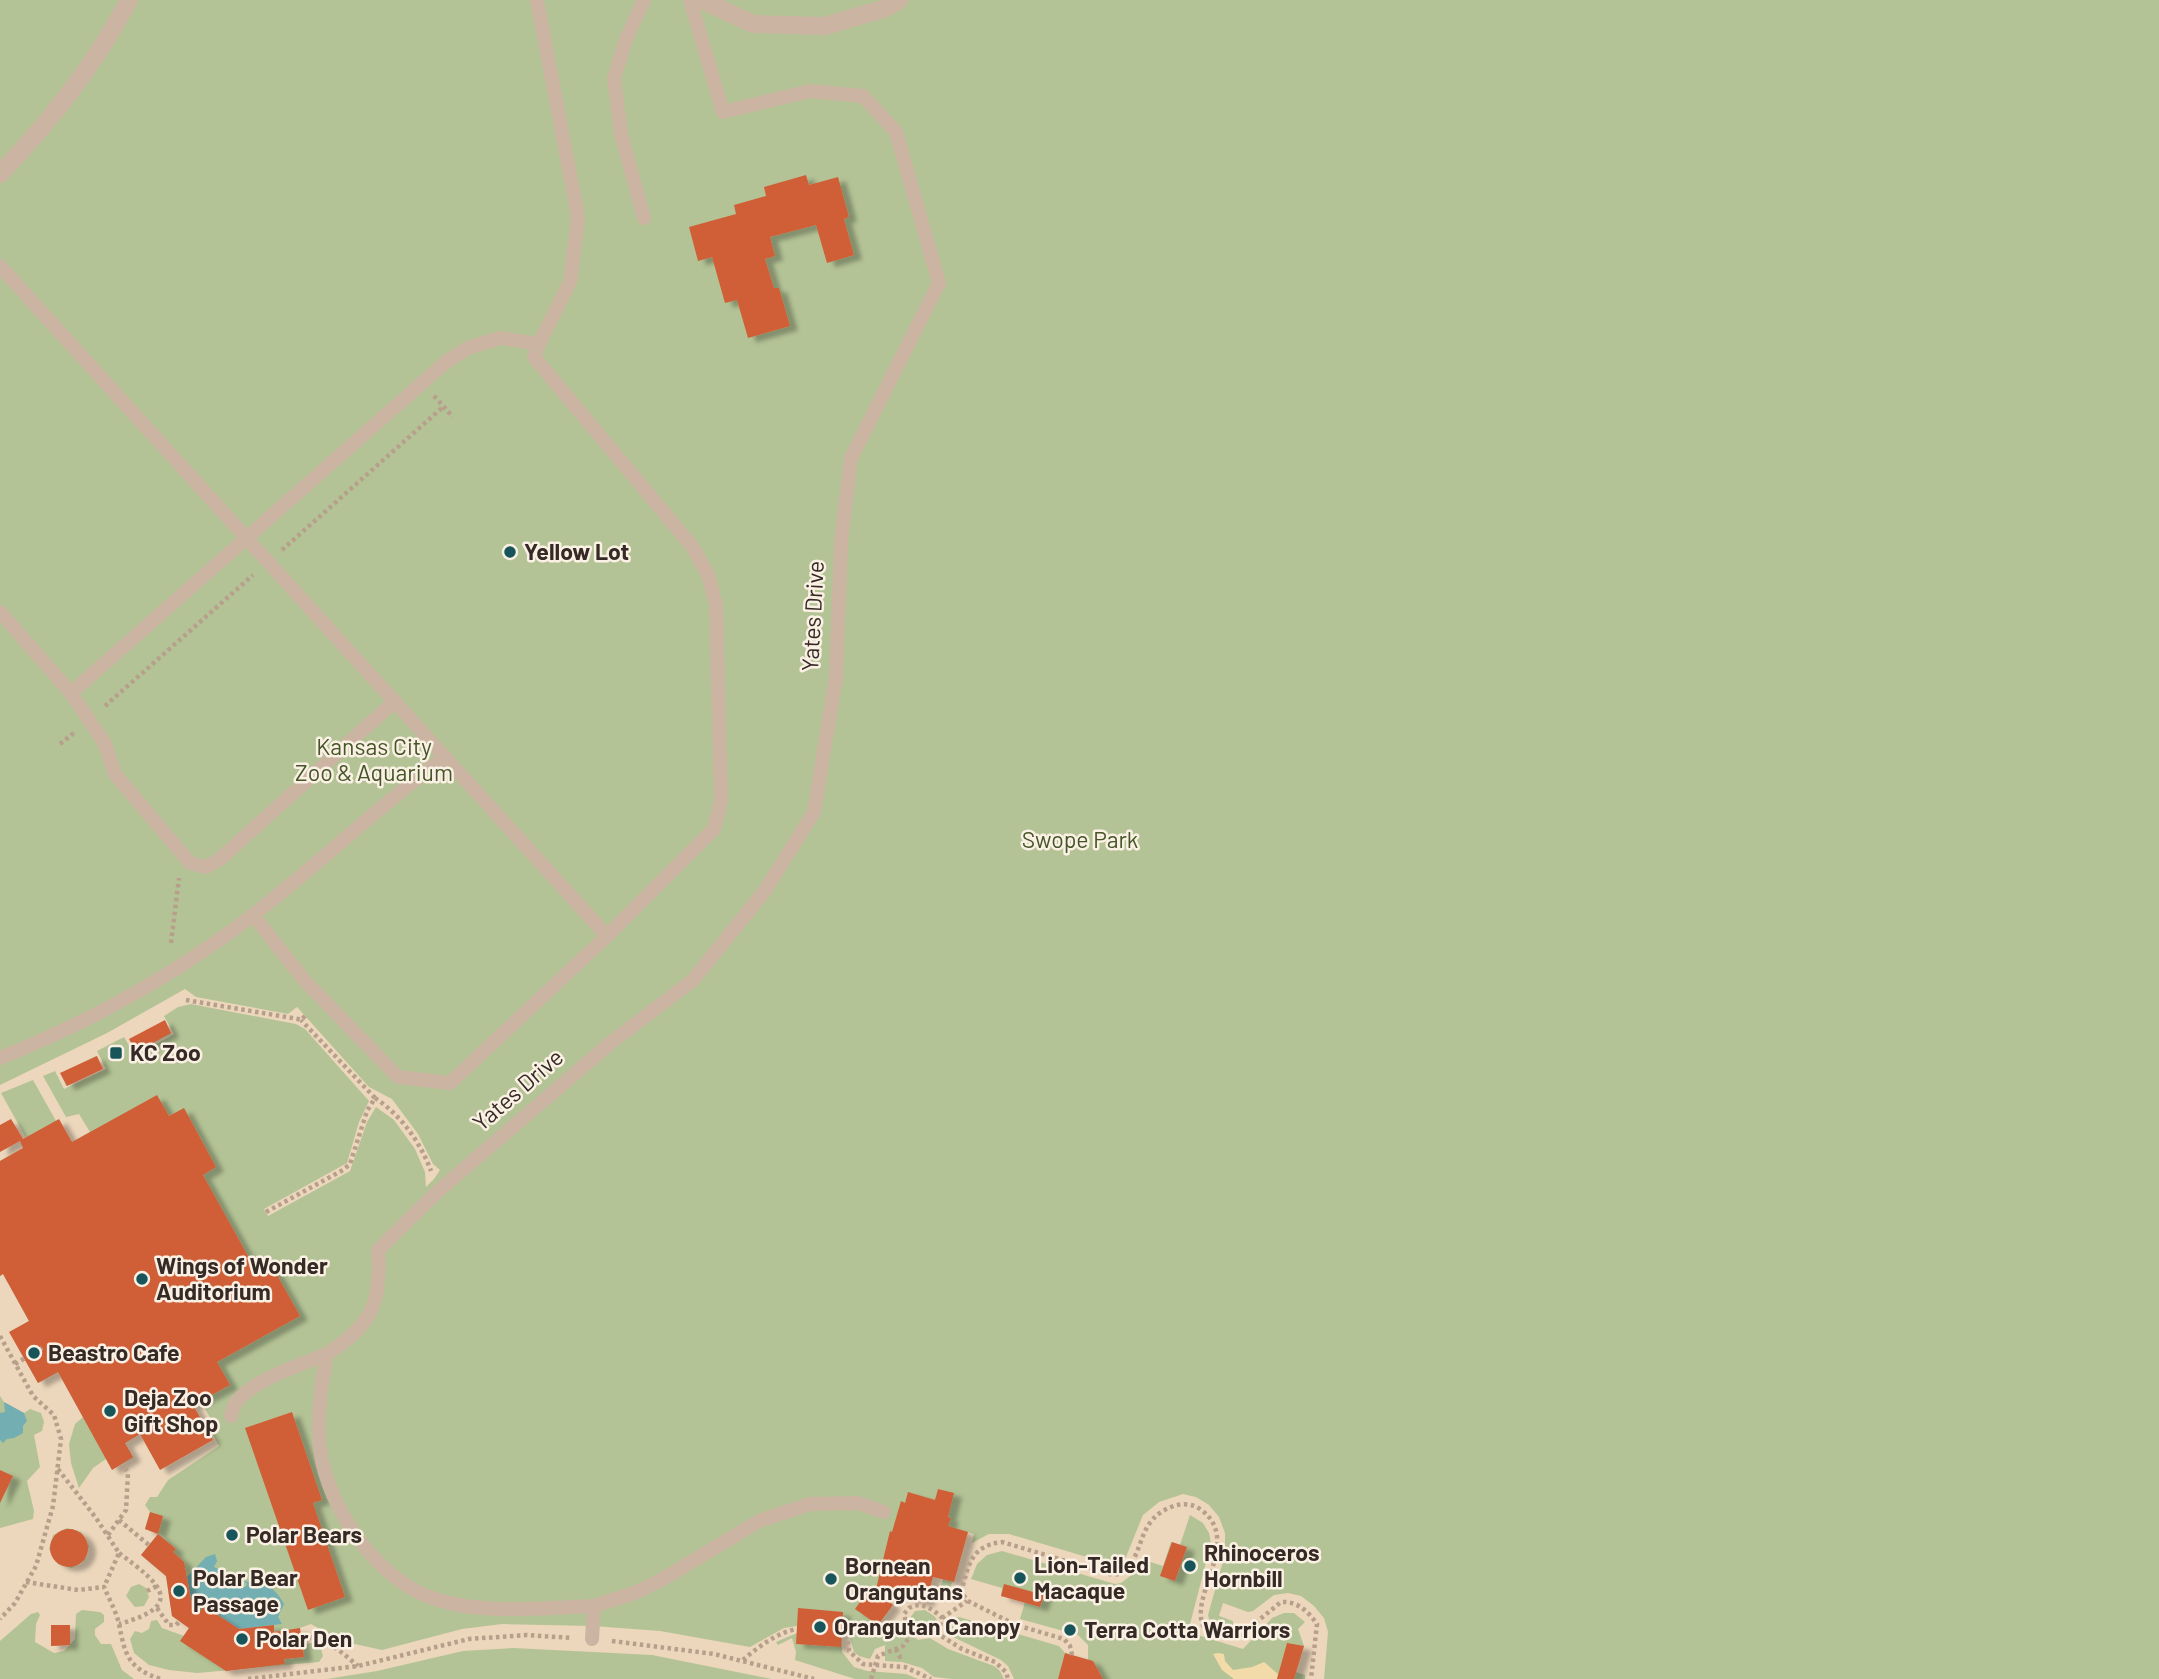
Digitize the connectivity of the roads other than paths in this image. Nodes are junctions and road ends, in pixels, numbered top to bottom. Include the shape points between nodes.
1 (129, 0) edge
2 (537, 0) edge
3 (644, 0) edge
4 (690, 0) edge
5 (702, 0) edge
6 (899, 0) edge
7 (0, 174) edge
8 (644, 218) dead end
9 (0, 266) edge
10 (539, 344) junction
11 (247, 537) junction
12 (0, 612) edge
13 (71, 693) junction
14 (395, 701) junction
15 (445, 757) junction
16 (253, 915) junction
17 (607, 936) junction
18 (0, 1058) edge
19 (327, 1354) junction
20 (231, 1416) dead end
21 (884, 1512) dead end
22 (594, 1606) junction
23 (592, 1639) road end

1 - 7 street via 106,43 47,125
2 - 10 lane via 578,217 570,282
3 - 8 lane via 614,78 621,134
4 - 19 lane, Yates Drive via 723,111 810,91 863,96 896,132 939,283 851,458 841,541 836,677 814,813 764,892 693,980 613,1041 448,1183 378,1250 379,1272 371,1311 350,1339
5 - 6 street via 753,24 825,26
9 - 11 lane
10 - 11 lane via 500,338 468,348 447,361
10 - 17 lane via 534,357 692,546 708,575 716,605 721,801 714,829
11 - 13 lane
11 - 14 lane
12 - 13 lane
13 - 14 lane via 105,744 115,774 190,863 206,867
14 - 15 lane
15 - 16 lane
15 - 17 lane
16 - 17 lane via 305,981 398,1077 450,1083
16 - 18 lane via 133,995
19 - 20 lane via 254,1386 236,1401
19 - 22 lane via 321,1383 320,1451 340,1512 359,1539 402,1582 434,1599 482,1607
21 - 22 lane via 858,1503 810,1504 759,1521 663,1579
22 - 23 lane

